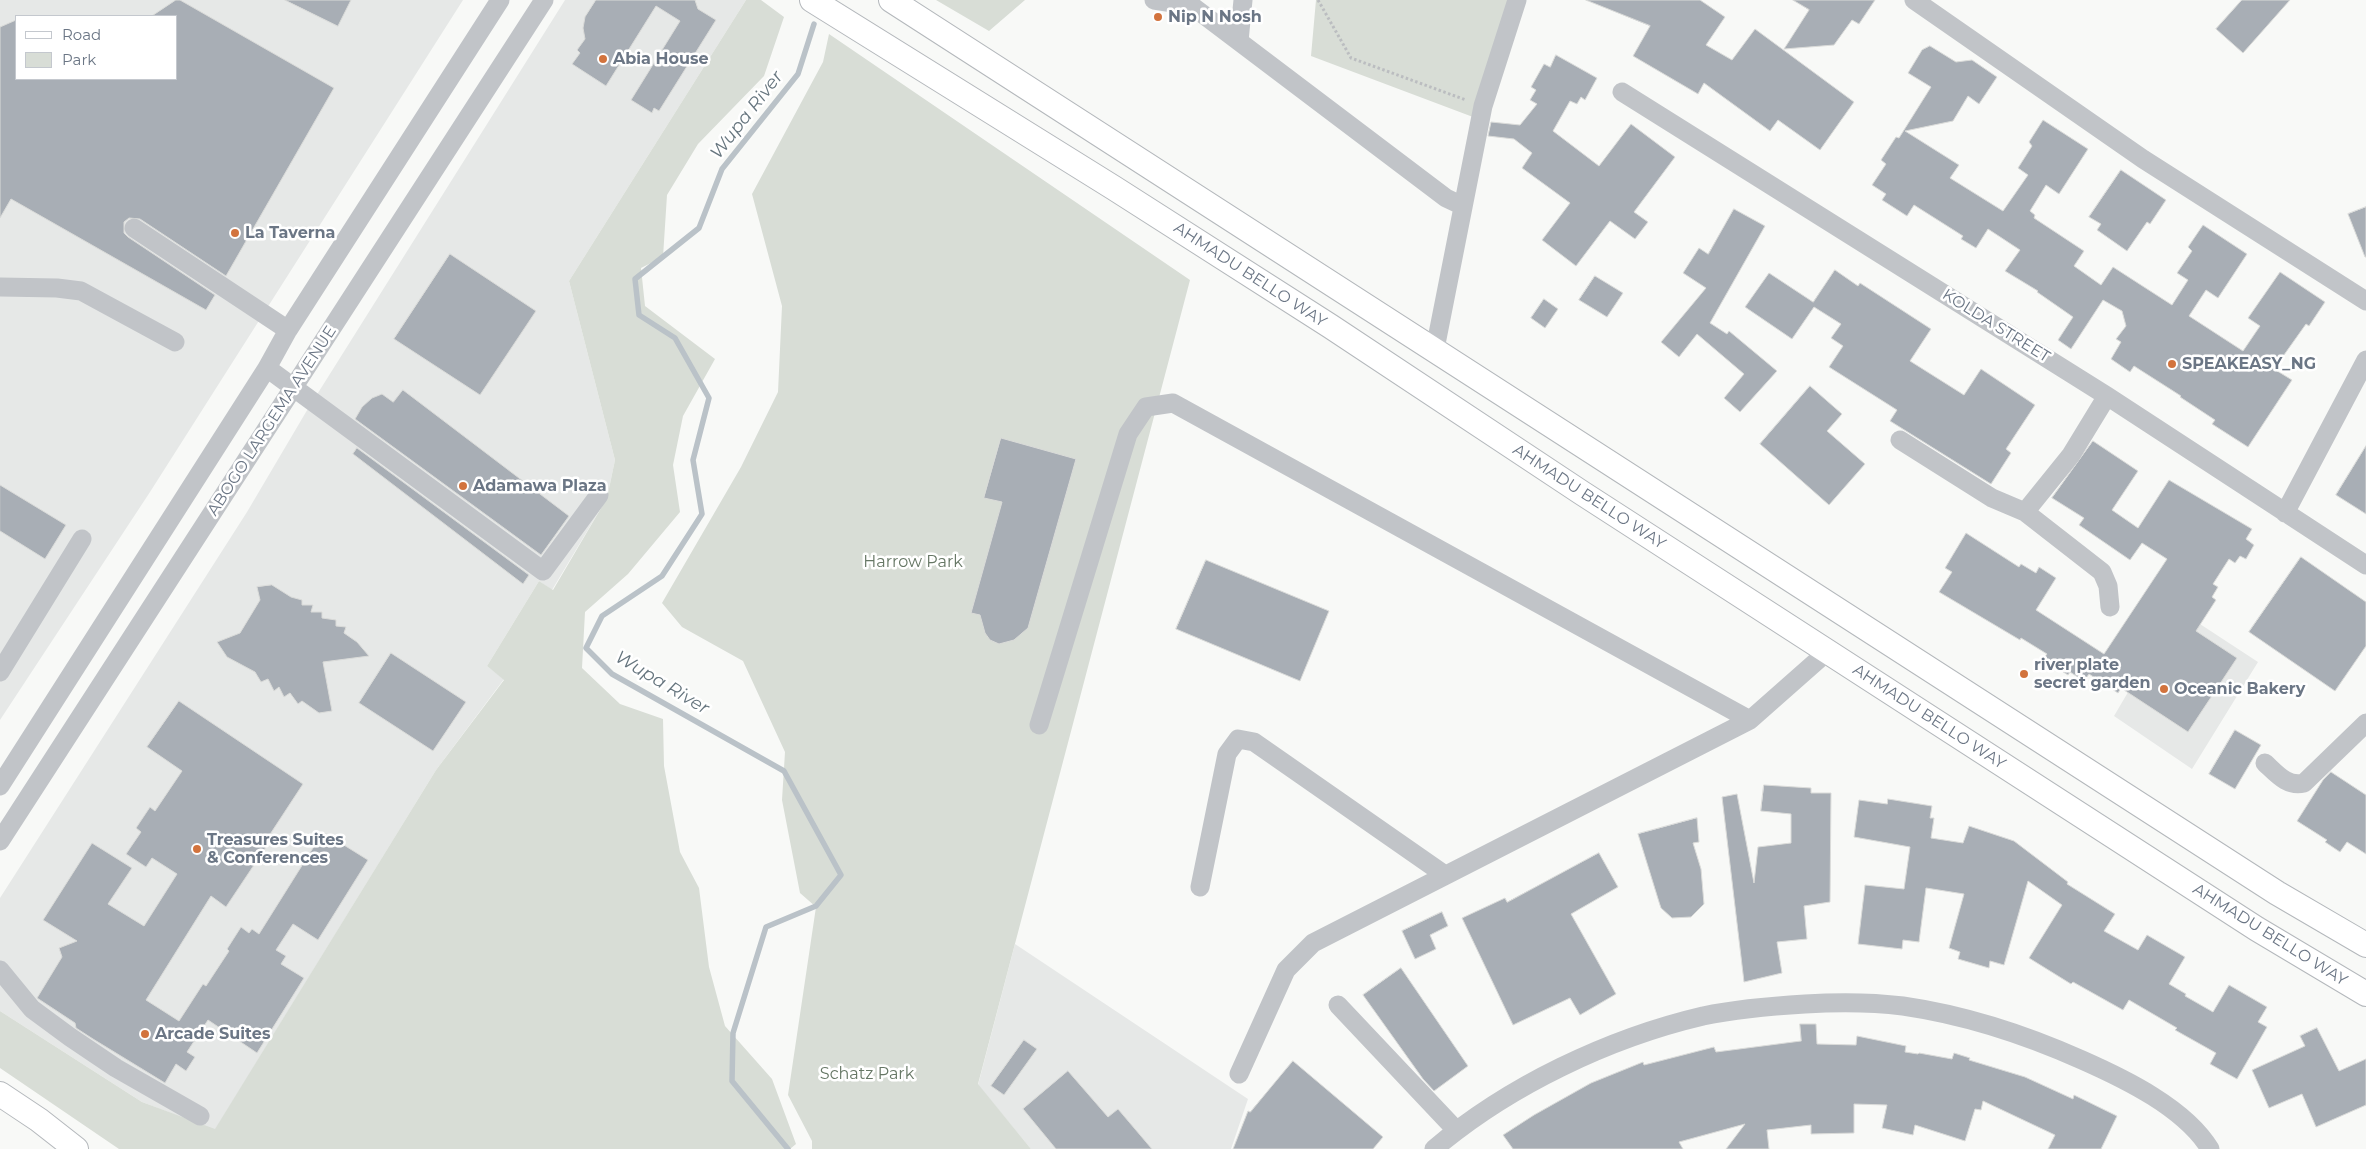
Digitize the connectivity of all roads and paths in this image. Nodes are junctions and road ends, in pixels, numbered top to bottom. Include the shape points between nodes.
1 (500, 0) edge
2 (544, 0) edge
3 (812, 0) edge
4 (891, 0) edge
5 (1154, 0) edge
6 (1243, 0) edge
7 (1318, 0) edge
8 (1517, 0) edge
9 (1914, 0) edge
10 (1239, 41) junction
11 (1622, 92) dead end
12 (1483, 106) junction
13 (1463, 206) junction
14 (134, 228) dead end
15 (0, 287) edge
16 (2366, 301) edge
17 (288, 330) junction
18 (175, 342) dead end
19 (1435, 349) junction
20 (2366, 360) edge
21 (267, 368) junction
22 (293, 388) junction
23 (2108, 396) junction
24 (1900, 440) dead end
25 (599, 495) dead end
26 (2025, 512) junction
27 (2285, 513) junction
28 (82, 539) dead end
29 (2366, 565) edge
30 (2110, 607) dead end
31 (1827, 652) junction
32 (0, 672) edge
33 (1750, 720) junction
34 (2366, 723) edge
35 (1039, 725) dead end
36 (2265, 764) dead end
37 (2, 779) edge
38 (0, 841) edge
39 (1445, 875) junction
40 (1200, 887) dead end
41 (2366, 945) edge
42 (0, 970) edge
43 (2366, 994) edge
44 (1338, 1005) dead end
45 (1239, 1074) dead end
46 (0, 1094) edge
47 (200, 1116) dead end
48 (1456, 1130) junction
49 (76, 1149) edge
50 (1434, 1149) edge
51 (2210, 1149) edge

1 - 17 street, ABOGO LARGEMA AVENUE
2 - 22 street, ABOGO LARGEMA AVENUE
3 - 31 main road, AHMADU BELLO WAY via 1322,321
4 - 19 main road
5 - 10 street via 1192,6
6 - 10 street
7 - 12 path via 1351,58
8 - 12 street
9 - 16 street via 2143,159
10 - 13 street via 1446,198
11 - 23 street, KOLDA STREET
12 - 13 street
13 - 19 street
14 - 17 street
15 - 18 street via 81,291
17 - 21 street, ABOGO LARGEMA AVENUE
19 - 41 main road via 2277,894
20 - 27 street
21 - 22 street
21 - 37 street, ABOGO LARGEMA AVENUE
22 - 25 street via 543,571
22 - 38 street, ABOGO LARGEMA AVENUE
23 - 26 street via 2071,455
23 - 27 street, KOLDA STREET
24 - 26 street via 1992,498
26 - 30 street via 2102,572 2108,586
27 - 29 street, KOLDA STREET
28 - 32 street
31 - 33 street
31 - 43 main road, AHMADU BELLO WAY via 2257,929
33 - 35 street via 1173,403 1146,407 1128,434
33 - 39 street
34 - 36 street via 2304,783 2294,786
39 - 40 street via 1254,742 1238,739 1227,754
39 - 45 street via 1313,943 1286,970
42 - 47 street via 32,1009 70,1037 116,1068
44 - 48 street
46 - 49 main road
48 - 50 street
48 - 51 street via 1557,1068 1622,1041 1703,1016 1840,1002 1903,1006 1972,1021 2040,1041 2111,1073 2178,1114

